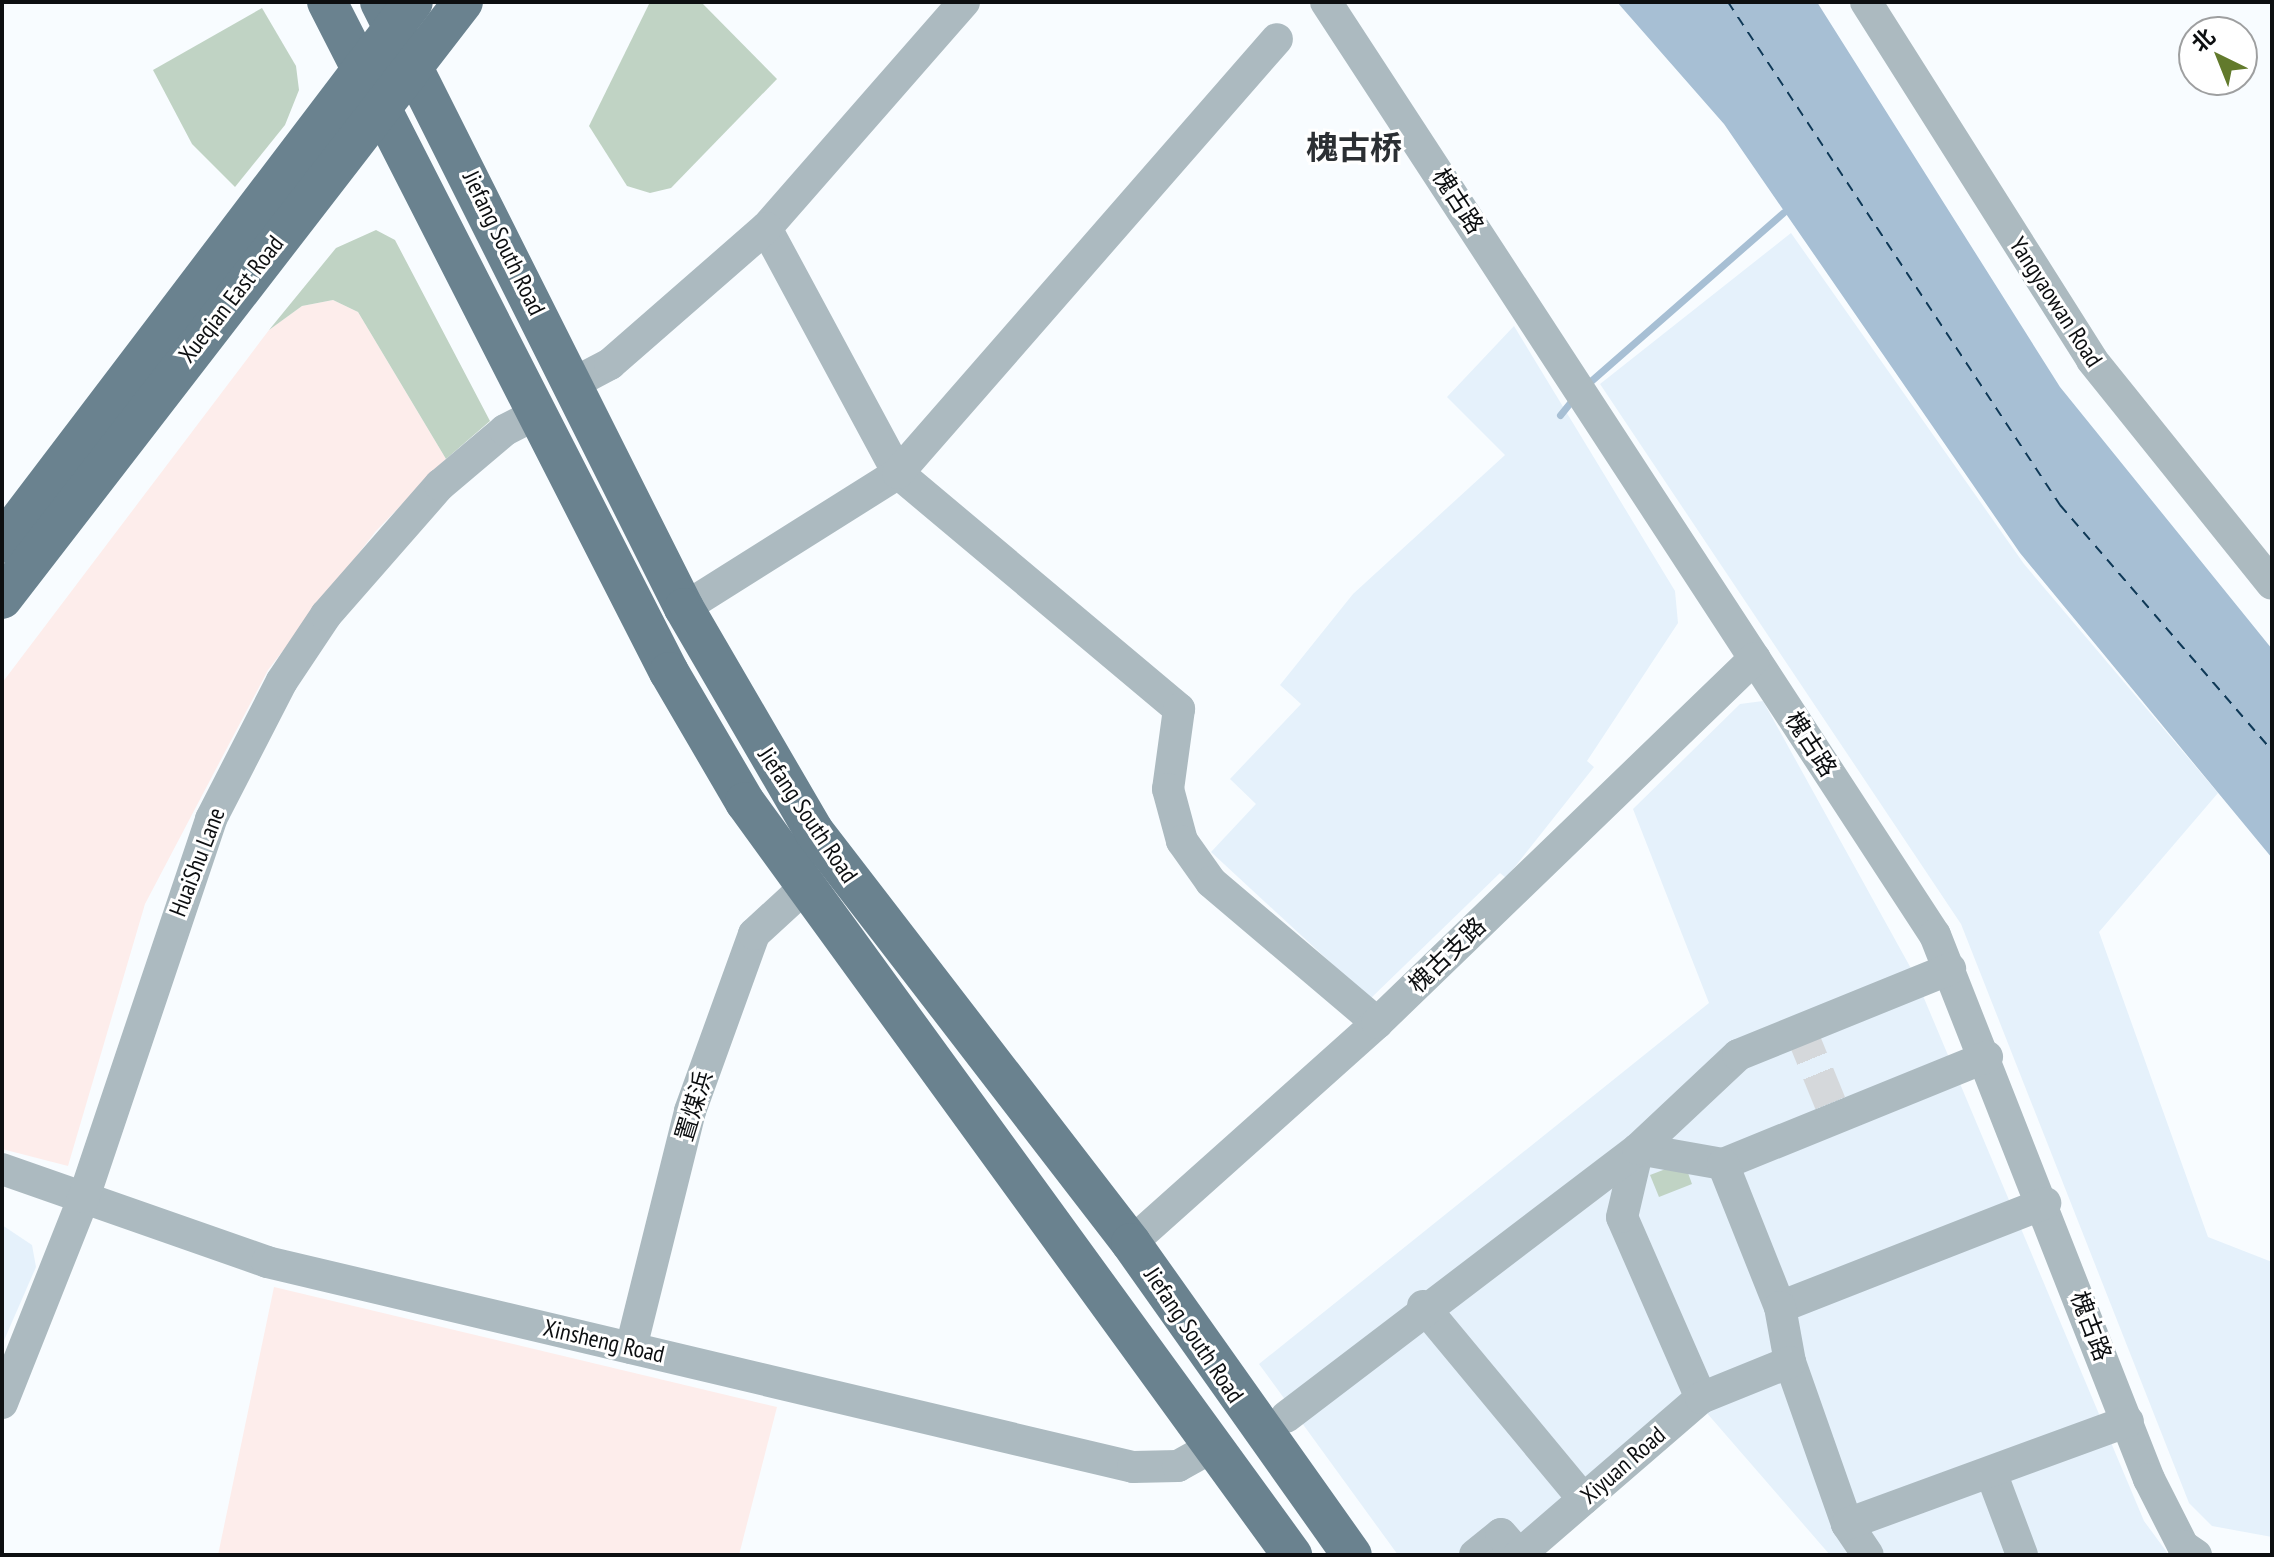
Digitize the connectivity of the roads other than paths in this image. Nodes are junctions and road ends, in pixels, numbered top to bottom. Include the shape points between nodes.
1 (327, 2) edge
2 (463, 2) edge
3 (964, 2) edge
4 (1326, 2) edge
5 (1866, 2) edge
6 (396, 11) edge
7 (1277, 39) dead end
8 (414, 68) junction
9 (363, 72) junction
10 (381, 108) junction
11 (766, 228) junction
12 (574, 383) junction
13 (538, 413) junction
14 (898, 473) junction
15 (7, 525) edge
16 (2272, 584) edge
17 (2, 599) edge
18 (684, 608) junction
19 (1755, 658) junction
20 (804, 888) junction
21 (1950, 969) junction
22 (1377, 1023) junction
23 (1987, 1057) junction
24 (1638, 1149) junction
25 (1723, 1164) junction
26 (2, 1169) edge
27 (84, 1197) junction
28 (2045, 1203) junction
29 (1131, 1243) junction
30 (1423, 1306) junction
31 (1780, 1307) junction
32 (631, 1348) junction
33 (1790, 1362) junction
34 (1701, 1398) junction
35 (2, 1403) edge
36 (1286, 1417) dead end
37 (2128, 1421) junction
38 (1211, 1448) junction
39 (1992, 1475) junction
40 (1583, 1499) junction
41 (1847, 1524) junction
42 (2180, 1552) edge
43 (1292, 1555) edge
44 (1352, 1555) edge
45 (1475, 1555) edge
46 (1868, 1555) edge
47 (2022, 1555) edge

1 - 9 main road, Jiefang South Road
2 - 8 main road, Xueqian East Road
3 - 11 street
4 - 19 street, 槐古路
5 - 16 street, Yangyaowan Road via 2092,360
6 - 8 main road, Jiefang South Road
6 - 9 main road, Xueqian East Road
7 - 14 street
8 - 10 main road, Xueqian East Road
8 - 12 main road, Jiefang South Road
9 - 10 main road, Jiefang South Road
9 - 15 main road, Xueqian East Road
10 - 13 main road, Jiefang South Road
10 - 17 main road, Xueqian East Road
11 - 12 street via 610,364
11 - 14 street
12 - 18 main road, Jiefang South Road
13 - 20 main road, Jiefang South Road via 669,672
13 - 27 street, HuaiShu Lane via 505,430 440,485 326,615 282,681 211,819
14 - 18 street
14 - 22 street via 1179,709 1168,789 1182,841 1211,882
18 - 29 main road, Jiefang South Road via 813,830
19 - 21 street, 槐古路 via 1935,935
19 - 22 street, 槐古支路
20 - 32 street, 置煤浜 via 754,934 690,1111
20 - 38 main road, Jiefang South Road
21 - 23 street, 槐古路
21 - 24 street via 1738,1055
22 - 29 street, 槐古支路
23 - 25 street
23 - 28 street, 槐古路
24 - 25 street
24 - 30 street
24 - 34 street via 1622,1217
25 - 31 street
26 - 27 street, Xinsheng Road
27 - 32 street, Xinsheng Road via 267,1262
27 - 35 street, HuaiShu Lane
28 - 31 street
28 - 37 street, 槐古路
29 - 44 main road, Jiefang South Road
30 - 36 street
30 - 40 street
31 - 33 street
32 - 38 street, Xinsheng Road via 1133,1467 1178,1466
33 - 34 street, Xiyuan Road
33 - 41 street
34 - 40 street, Xiyuan Road
37 - 39 street
37 - 42 street, 槐古路
38 - 43 main road, Jiefang South Road
39 - 41 street
39 - 47 street
40 - 45 street, Xiyuan Road via 1519,1555 1501,1534
41 - 46 street

